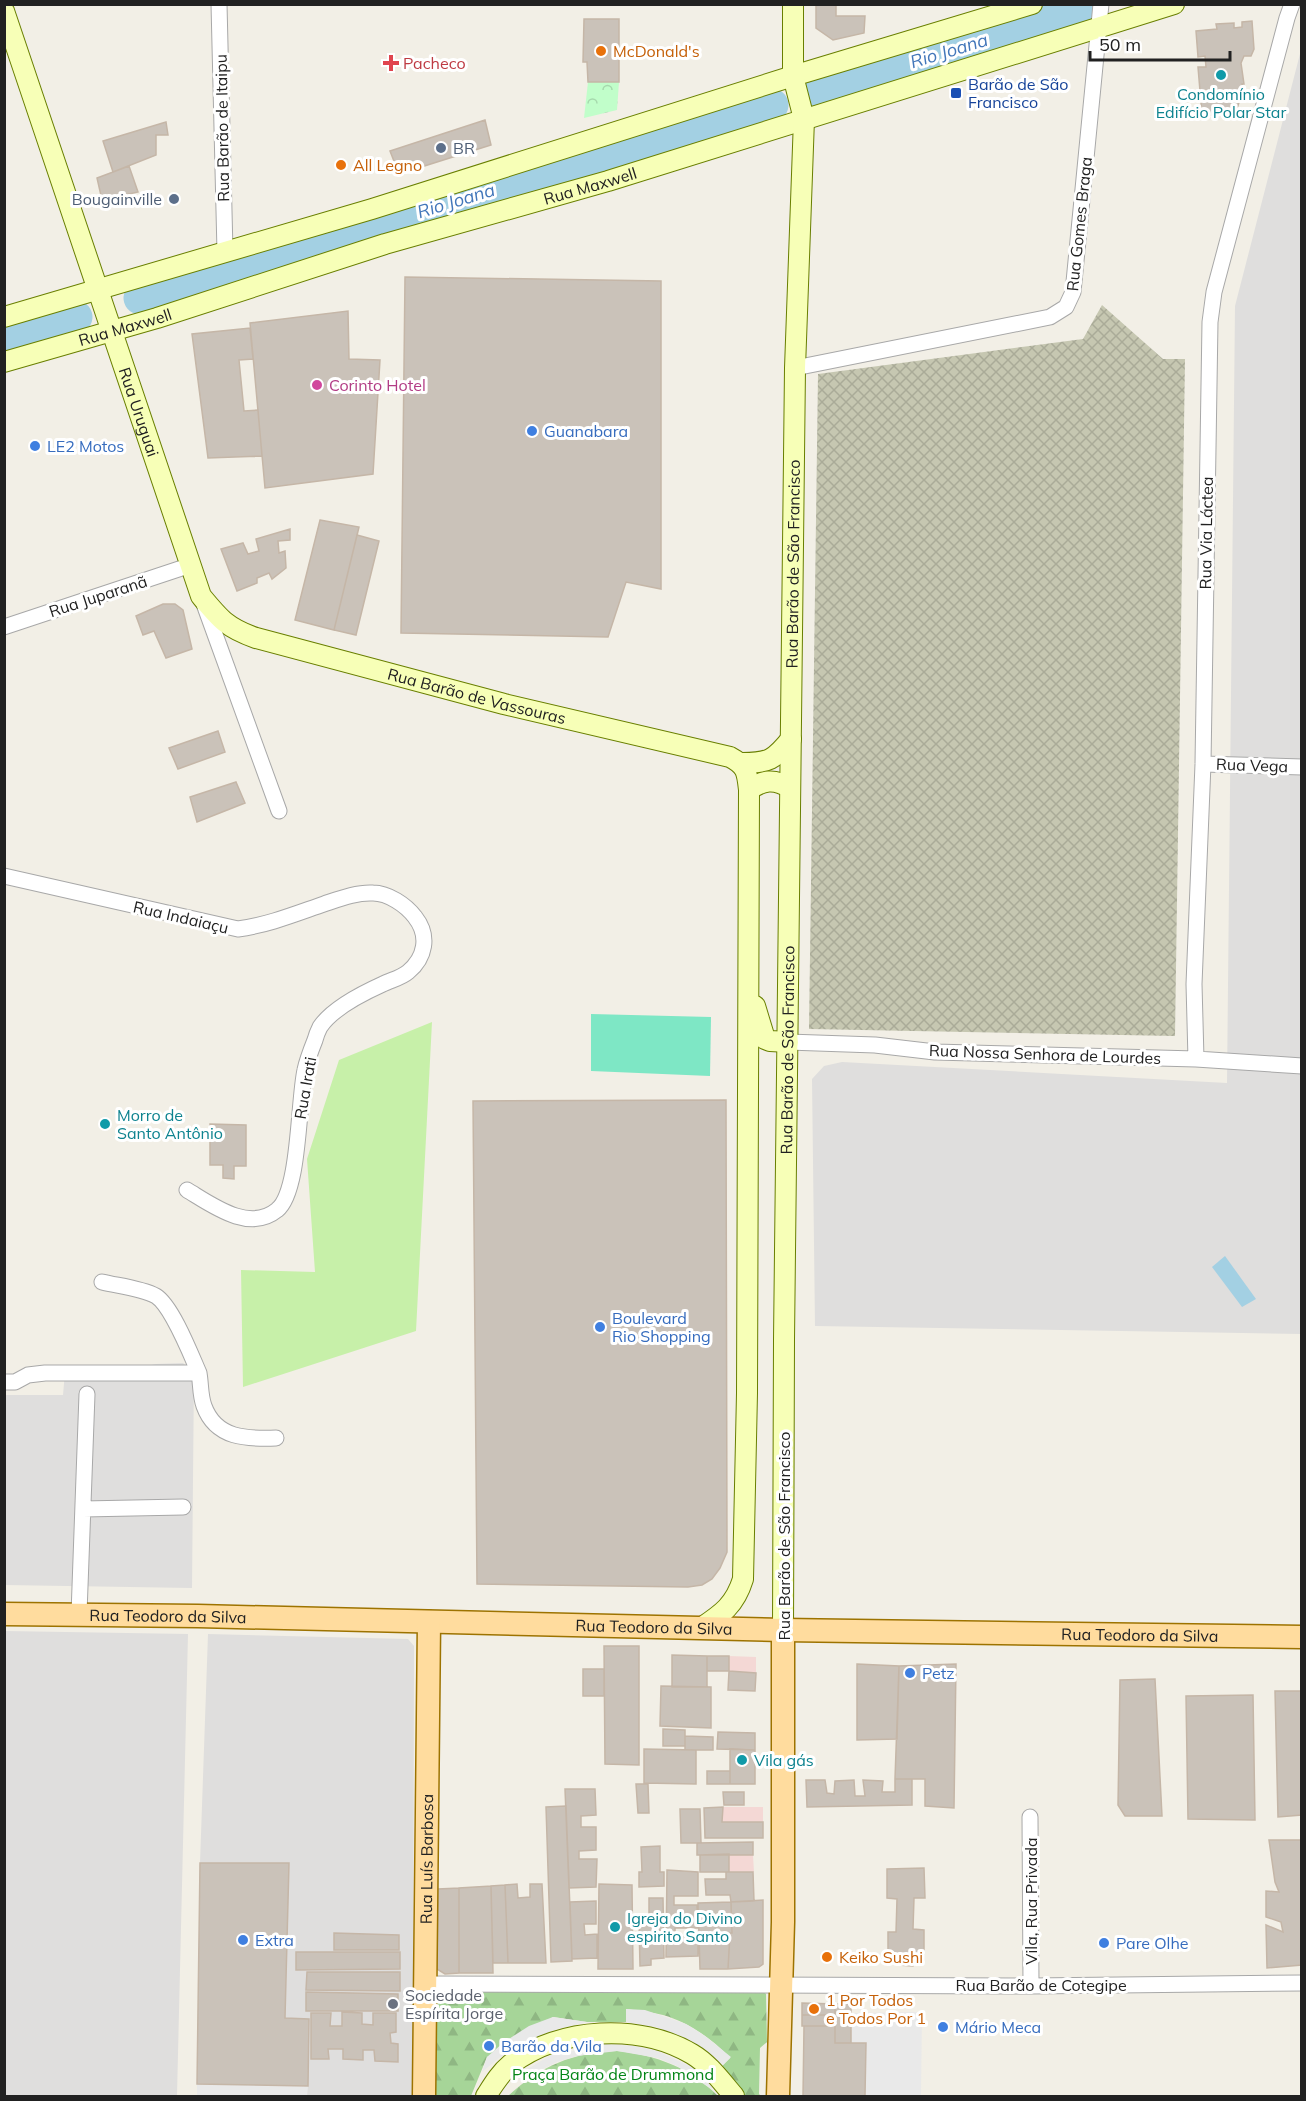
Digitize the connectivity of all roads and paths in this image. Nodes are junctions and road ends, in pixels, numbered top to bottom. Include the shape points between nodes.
1 (219, 4) edge
2 (794, 4) edge
3 (1032, 4) edge
4 (1101, 4) edge
5 (1174, 4) edge
6 (1286, 9) edge
7 (4, 11) edge
8 (1099, 28) junction
9 (793, 76) junction
10 (804, 119) junction
11 (225, 252) junction
12 (98, 288) junction
13 (4, 317) edge
14 (113, 330) junction
15 (4, 362) edge
16 (795, 368) junction
17 (191, 565) junction
18 (201, 596) junction
19 (4, 627) edge
20 (791, 739) junction
21 (742, 763) junction
22 (1203, 764) junction
23 (1302, 767) edge
24 (790, 788) junction
25 (749, 790) junction
26 (279, 811) dead end
27 (4, 876) edge
28 (390, 897) joint
29 (748, 990) junction
30 (788, 1041) junction
31 (1196, 1059) junction
32 (1302, 1066) edge
33 (187, 1190) dead end
34 (102, 1282) dead end
35 (199, 1373) junction
36 (10, 1382) edge
37 (87, 1394) dead end
38 (276, 1438) dead end
39 (183, 1507) dead end
40 (83, 1509) junction
41 (4, 1614) edge
42 (78, 1614) junction
43 (429, 1622) junction
44 (701, 1628) junction
45 (783, 1630) junction
46 (1302, 1636) edge
47 (1030, 1817) dead end
48 (1302, 1983) edge
49 (424, 1984) junction
50 (780, 1985) junction
51 (1031, 1986) junction
52 (424, 2097) edge
53 (486, 2097) edge
54 (734, 2097) edge
55 (778, 2097) edge

1 - 11 street, Rua Barão de Itaipu
2 - 9 street, Rua Barão de São Francisco
3 - 9 street
4 - 8 street, Rua Gomes Braga
5 - 8 street, Rua Maxwell
6 - 22 street, Rua Via Láctea via 1214,292 1210,322
7 - 12 street, Rua Uruguai
8 - 10 street, Rua Maxwell
8 - 16 street, Rua Gomes Braga via 1073,292 1066,307 1050,317
9 - 10 street, Rua Barão de São Francisco
9 - 11 street
10 - 14 street, Rua Maxwell via 608,182 385,244
10 - 16 street, Rua Barão de São Francisco
11 - 12 street
12 - 13 street
12 - 14 street, Rua Uruguai
14 - 15 street, Rua Maxwell
14 - 17 street, Rua Uruguai
16 - 20 street, Rua Barão de São Francisco
17 - 18 street, Rua Uruguai
17 - 19 street, Rua Juparanã
18 - 21 street, Rua Barão de Vassouras via 222,621 237,632 256,638
18 - 26 street, Rua Uruguai
20 - 21 street via 771,760
20 - 24 street, Rua Barão de São Francisco
21 - 25 street
22 - 23 street, Rua Vega
22 - 31 street, Rua Via Láctea via 1194,984
24 - 25 street via 770,780
24 - 30 street, Rua Barão de São Francisco
25 - 29 street
27 - 28 street, Rua Indaiaçu via 238,929 260,926 344,897 373,892
28 - 33 street, Rua Irati via 416,917 424,937 422,956 407,973 359,995 320,1027 305,1070 292,1180 285,1202 262,1219 243,1218
29 - 30 street via 765,1039
29 - 44 street via 743,1579 729,1607
30 - 31 street, Rua Nossa Senhora de Lourdes via 934,1052
30 - 45 street, Rua Barão de São Francisco
31 - 32 street, Rua Nossa Senhora de Lourdes
34 - 35 street via 159,1298
35 - 36 street via 45,1373
35 - 38 street via 204,1406 216,1424 244,1439
37 - 40 street
39 - 40 street
40 - 42 street
41 - 42 main road, Rua Teodoro da Silva
42 - 43 main road, Rua Teodoro da Silva
43 - 44 main road, Rua Teodoro da Silva
43 - 49 main road, Rua Luís Barbosa
44 - 45 main road, Rua Teodoro da Silva
45 - 46 main road, Rua Teodoro da Silva
45 - 50 main road, Rua Barão de São Francisco
47 - 51 street, Vila, Rua Privada
48 - 51 street, Rua Barão de Cotegipe
49 - 50 street
49 - 52 main road, Rua Luís Barbosa
50 - 51 street, Rua Barão de Cotegipe
50 - 55 main road, Rua Barão de São Francisco
53 - 54 street via 495,2080 511,2064 535,2050 575,2037 617,2034 657,2039 692,2054 706,2064

